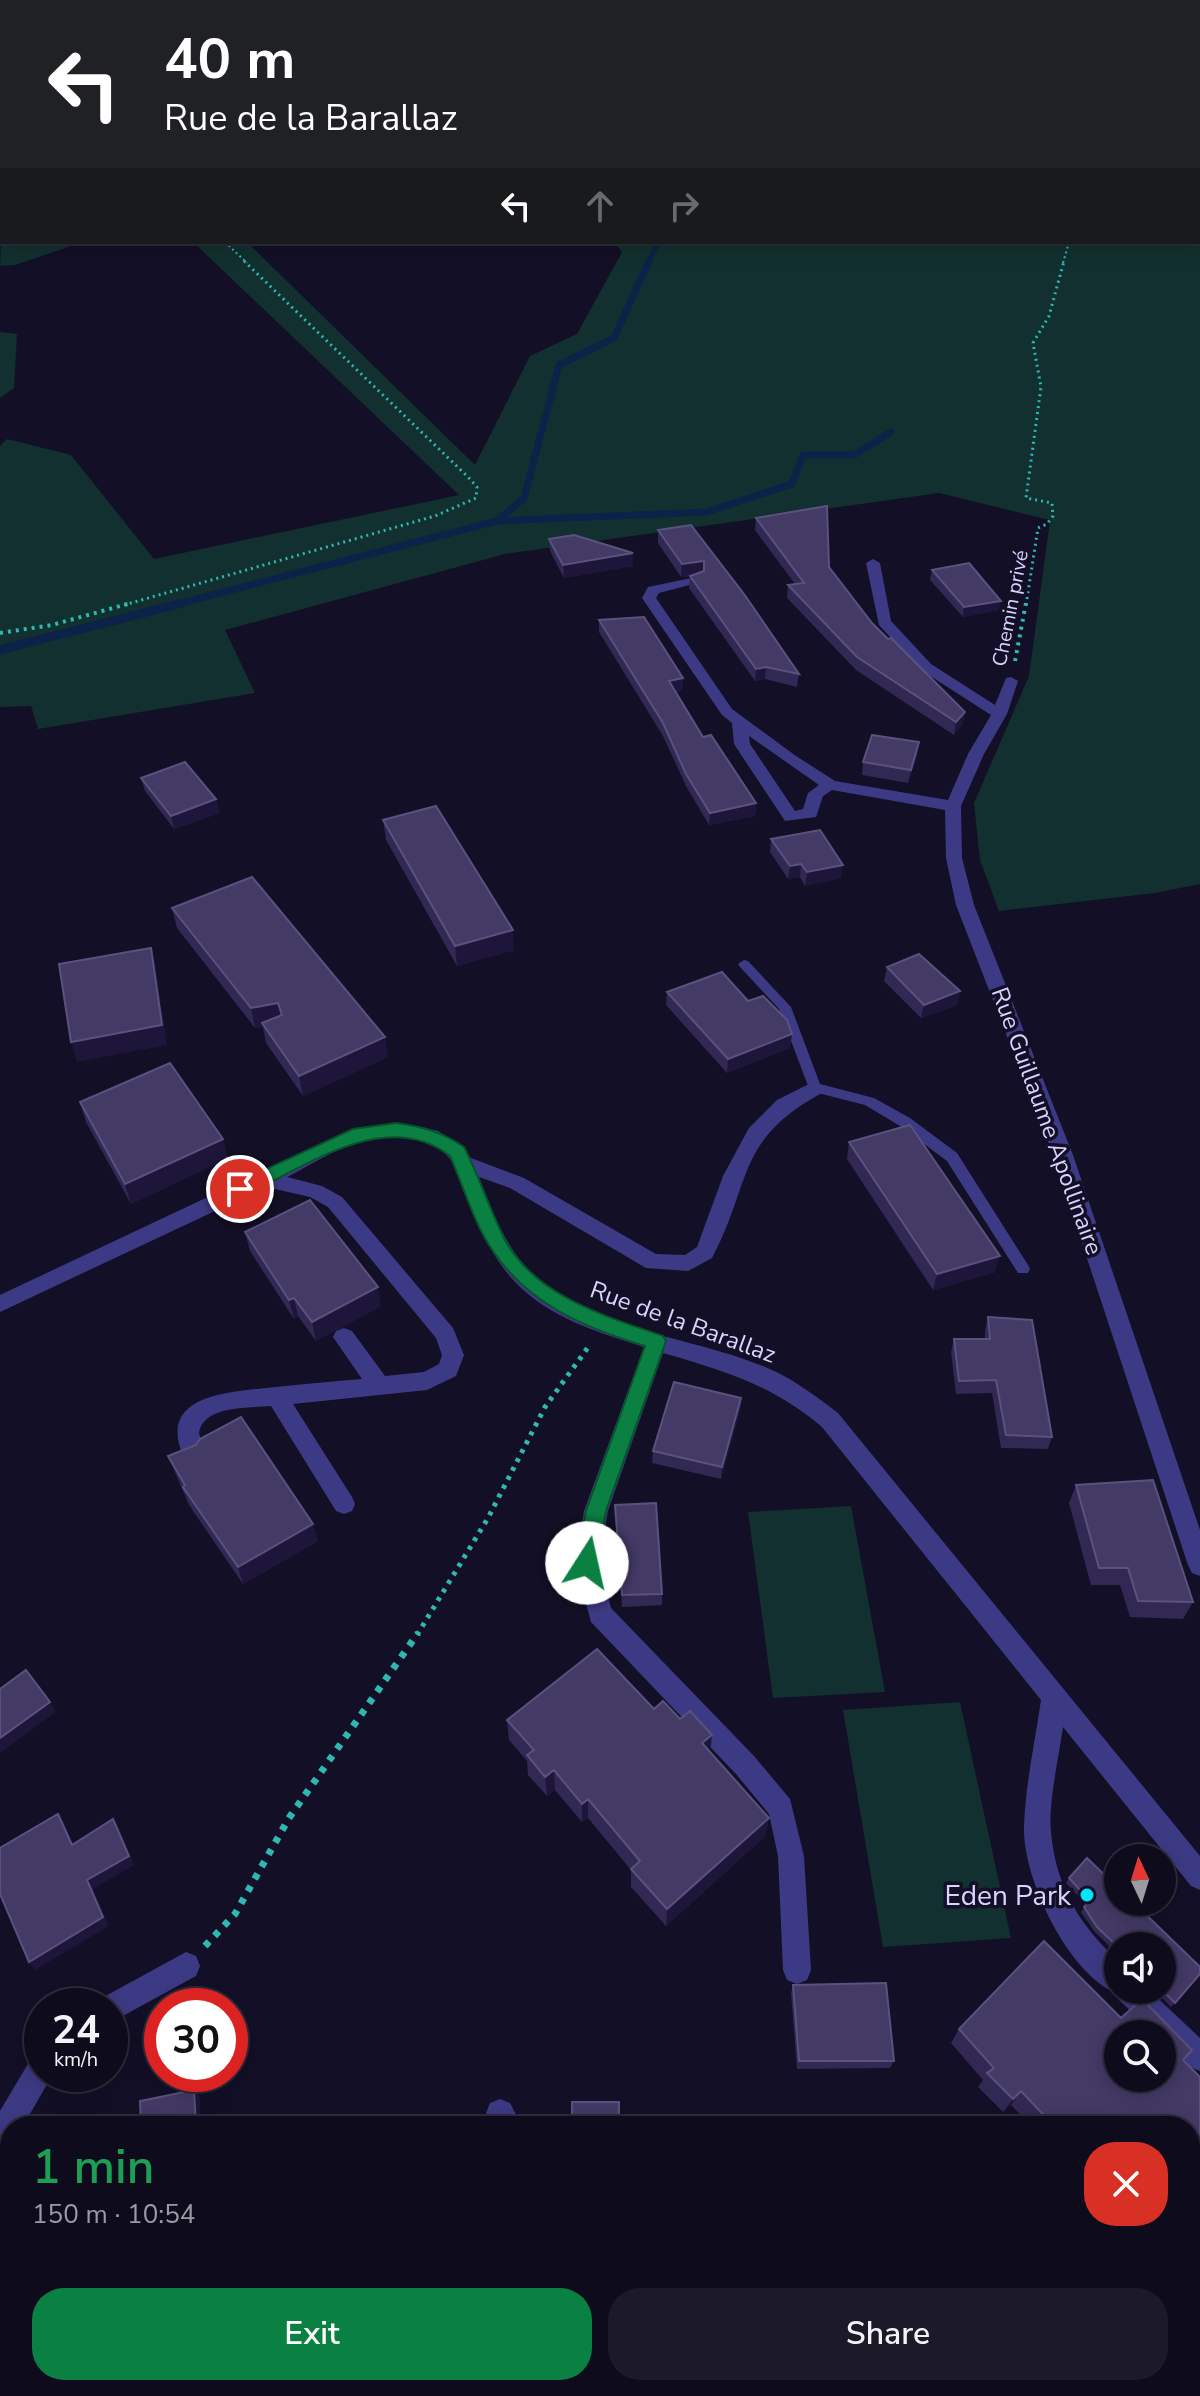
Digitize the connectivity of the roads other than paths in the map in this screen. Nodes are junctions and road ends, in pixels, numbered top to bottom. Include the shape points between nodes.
1 (873, 563) dead end
2 (696, 579) edge
3 (1011, 681) road end
4 (999, 714) junction
5 (740, 722) junction
6 (830, 785) junction
7 (953, 806) junction
8 (744, 964) dead end
9 (815, 1088) junction
10 (464, 1163) junction
11 (262, 1178) junction
12 (1023, 1269) dead end
13 (0, 1304) edge
14 (344, 1337) dead end
15 (657, 1341) junction
16 (380, 1386) junction
17 (277, 1397) junction
18 (193, 1453) edge
19 (344, 1504) dead end
20 (1200, 1565) edge
21 (1054, 1694) junction
22 (1199, 1871) edge
23 (186, 1966) road end
24 (1104, 1967) edge
25 (797, 1970) dead end
26 (128, 1999) edge
27 (1144, 2004) edge
28 (1200, 2057) edge
29 (27, 2092) edge
30 (13, 2116) edge

1 - 4 street via 884,622 926,667
2 - 5 street via 653,590 649,598 727,712
3 - 4 street, Rue Guillaume Apollinaire
4 - 7 street, Rue Guillaume Apollinaire
5 - 6 street
5 - 6 street via 742,744 791,817 810,813 816,793
6 - 7 street
7 - 20 street, Rue Guillaume Apollinaire via 954,858 965,905 1063,1155
8 - 9 lane via 785,1007
9 - 10 street via 784,1105 756,1133 733,1176 705,1252 688,1263 653,1262 517,1183
9 - 12 lane via 869,1101 952,1157
10 - 11 street, Rue de la Barallaz via 445,1142 396,1129 359,1134
10 - 15 street, Rue de la Barallaz via 498,1245 523,1278 603,1325
11 - 13 street, Rue de la Barallaz
11 - 16 street via 315,1191 335,1202 445,1334 453,1355 448,1370 427,1381
14 - 16 street
15 - 21 street, Rue de la Barallaz via 754,1373 796,1393 830,1420
15 - 25 street via 596,1511 587,1563 600,1614 781,1808 791,1856
16 - 17 street
17 - 18 street via 223,1402 200,1410 188,1423
17 - 19 street
21 - 22 street, Rue de la Barallaz
21 - 24 street via 1037,1830 1050,1893 1081,1945
23 - 26 street
27 - 28 street
29 - 30 street

